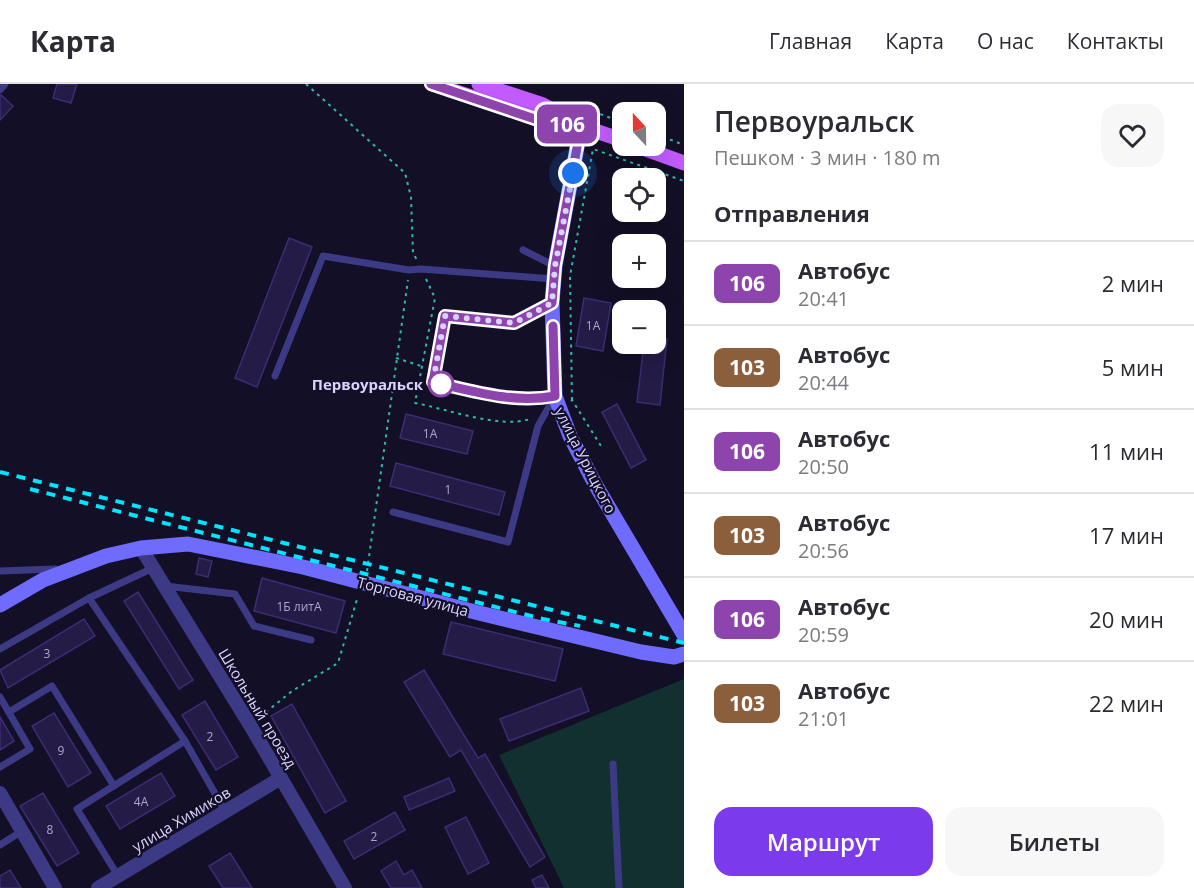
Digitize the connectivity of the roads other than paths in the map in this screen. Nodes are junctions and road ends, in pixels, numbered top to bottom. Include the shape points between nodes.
1 (5, 84) edge
2 (432, 84) edge
3 (479, 84) edge
4 (0, 90) edge
5 (581, 126) junction
6 (612, 137) edge
7 (665, 156) edge
8 (684, 163) edge
9 (523, 250) dead end
10 (555, 272) junction
11 (552, 303) junction
12 (275, 376) dead end
13 (555, 396) junction
14 (393, 512) dead end
15 (141, 548) junction
16 (70, 568) junction
17 (153, 568) junction
18 (0, 571) edge
19 (165, 586) junction
20 (89, 598) junction
21 (0, 605) edge
22 (682, 627) edge
23 (311, 639) dead end
24 (0, 649) edge
25 (684, 654) edge
26 (0, 697) edge
27 (9, 712) junction
28 (185, 741) junction
29 (613, 764) dead end
30 (0, 767) edge
31 (281, 778) junction
32 (114, 786) junction
33 (0, 794) edge
34 (225, 811) junction
35 (22, 831) junction
36 (0, 845) edge
37 (118, 876) junction
38 (55, 888) edge
39 (98, 888) edge
40 (345, 888) edge
41 (619, 888) edge

1 - 4 lane
2 - 5 main road via 538,120
3 - 5 main road via 543,105
5 - 6 main road
5 - 10 street, улица Урицкого
7 - 8 main road
9 - 10 lane
10 - 11 street, улица Урицкого
10 - 12 lane via 409,270 322,256
11 - 13 street, улица Урицкого
11 - 13 lane via 514,323 445,316 433,382 527,400
13 - 14 lane via 538,426 508,542
13 - 22 street, улица Урицкого via 595,484
15 - 16 street, Торговая улица
15 - 17 street, Школьный проезд
15 - 25 street, Торговая улица via 177,544 210,547 641,652 674,657
16 - 18 lane
16 - 21 street, Торговая улица
17 - 19 street, Школьный проезд
17 - 20 lane
19 - 23 lane via 235,594 254,626
19 - 31 street, Школьный проезд
20 - 24 lane
20 - 28 lane
26 - 27 lane
27 - 30 lane via 30,749
27 - 32 lane via 52,686
28 - 32 lane
28 - 34 lane
29 - 41 lane
31 - 34 street, улица Химиков
31 - 40 street, Школьный проезд
32 - 37 lane via 76,809
33 - 35 street
34 - 37 street, улица Химиков
35 - 36 lane
35 - 38 street
37 - 39 street, улица Химиков

